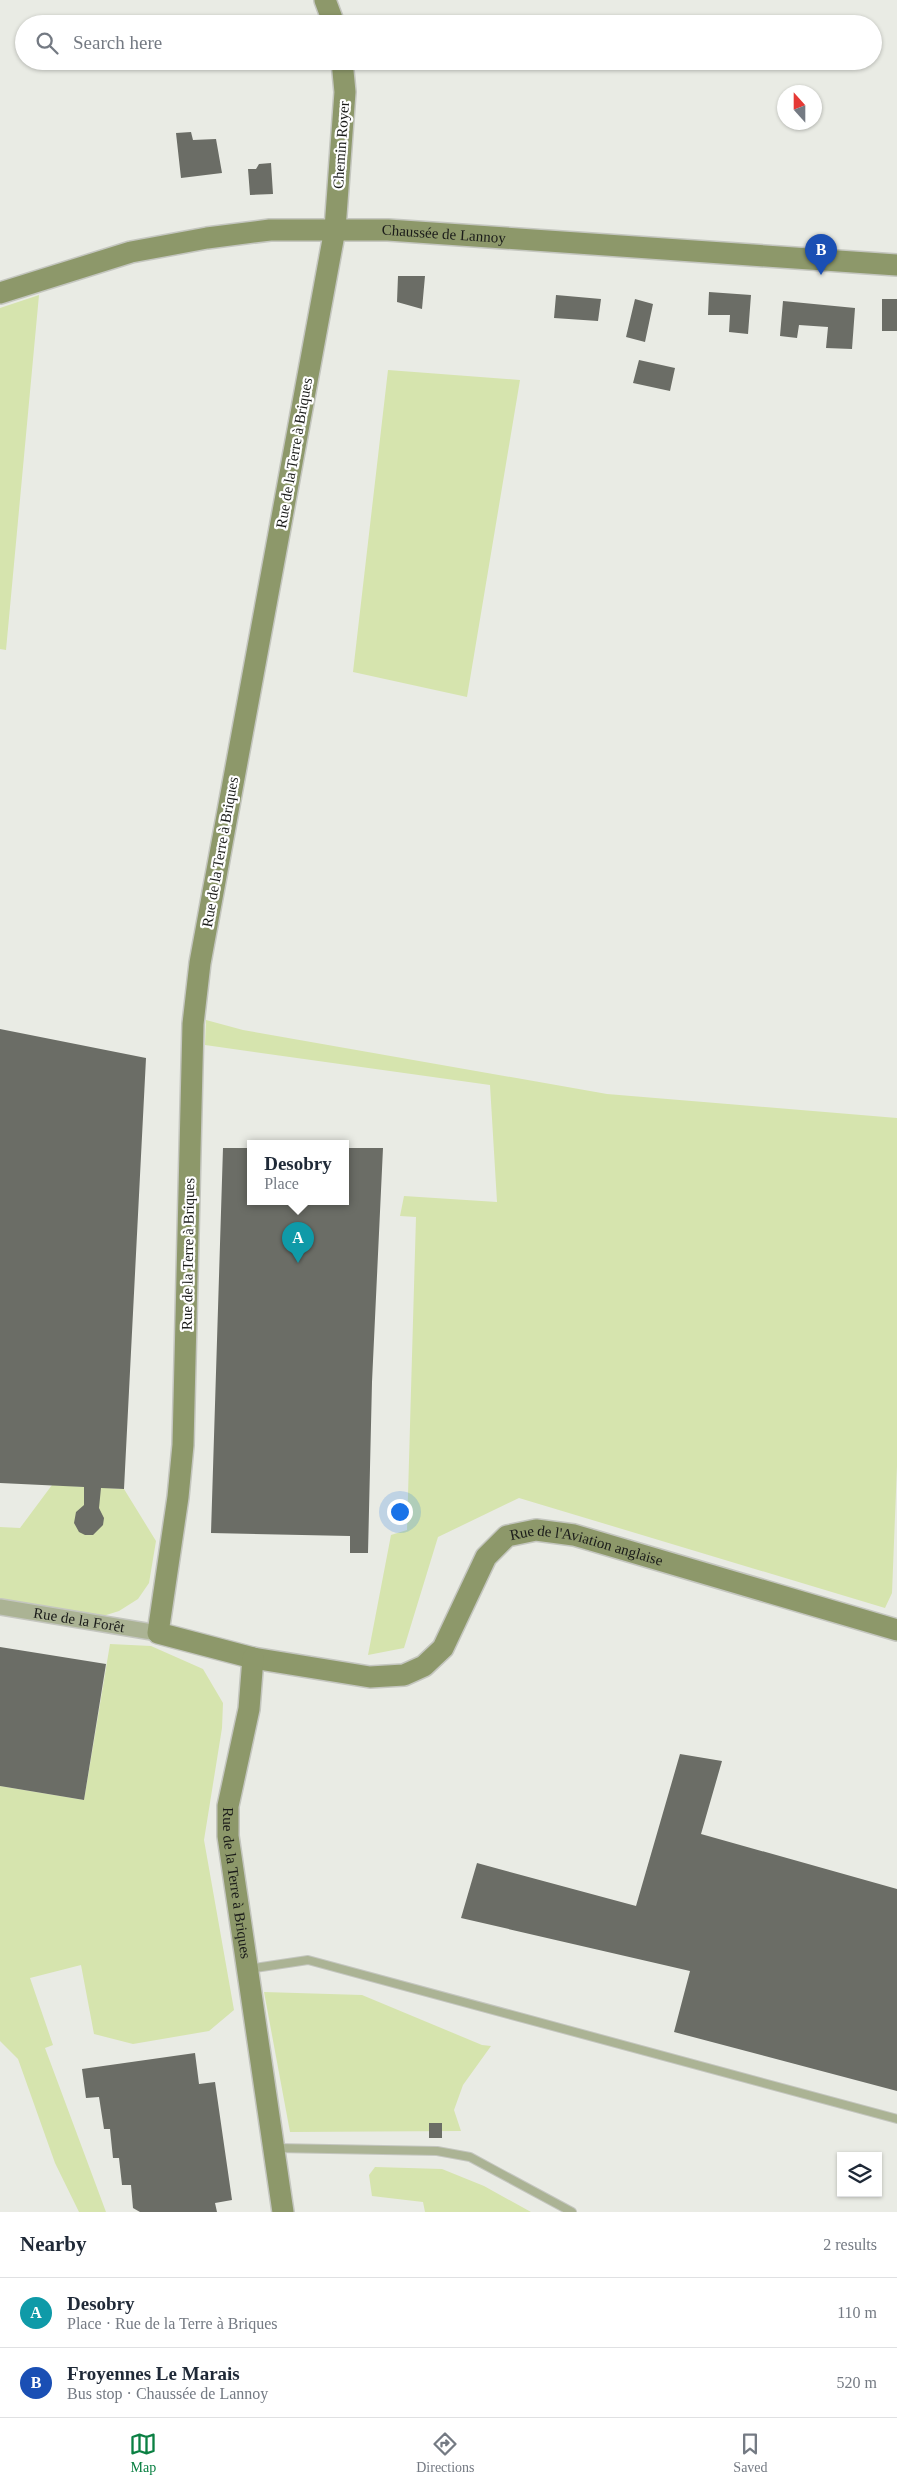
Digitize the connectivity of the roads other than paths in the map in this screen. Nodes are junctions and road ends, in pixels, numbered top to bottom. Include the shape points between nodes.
1 (325, 0) edge
2 (331, 15) edge
3 (343, 70) edge
4 (335, 229) junction
5 (897, 265) edge
6 (0, 293) edge
7 (0, 1607) edge
8 (897, 1630) edge
9 (158, 1633) junction
10 (253, 1658) junction
11 (248, 1969) junction
12 (897, 2119) edge
13 (273, 2148) junction
14 (283, 2212) edge
15 (572, 2212) edge

1 - 2 main road
3 - 4 main road, Chemin Royer via 345,92
4 - 5 main road, Chaussée de Lannoy
4 - 6 main road, Chaussée de Lannoy via 261,231 131,252
4 - 9 main road, Rue de la Terre à Briques via 200,963 193,1024 183,1445
7 - 9 street, Rue de la Forêt
8 - 10 main road, Rue de l'Aviation anglaise via 574,1535 536,1530 507,1536 486,1557 443,1648 424,1666 404,1675 370,1677
9 - 10 main road
10 - 11 main road, Rue de la Terre à Briques via 249,1709 228,1806 228,1836
11 - 12 lane via 308,1960
11 - 13 main road, Rue de la Terre à Briques
13 - 14 main road, Rue de la Terre à Briques
13 - 15 lane via 437,2151 470,2157

